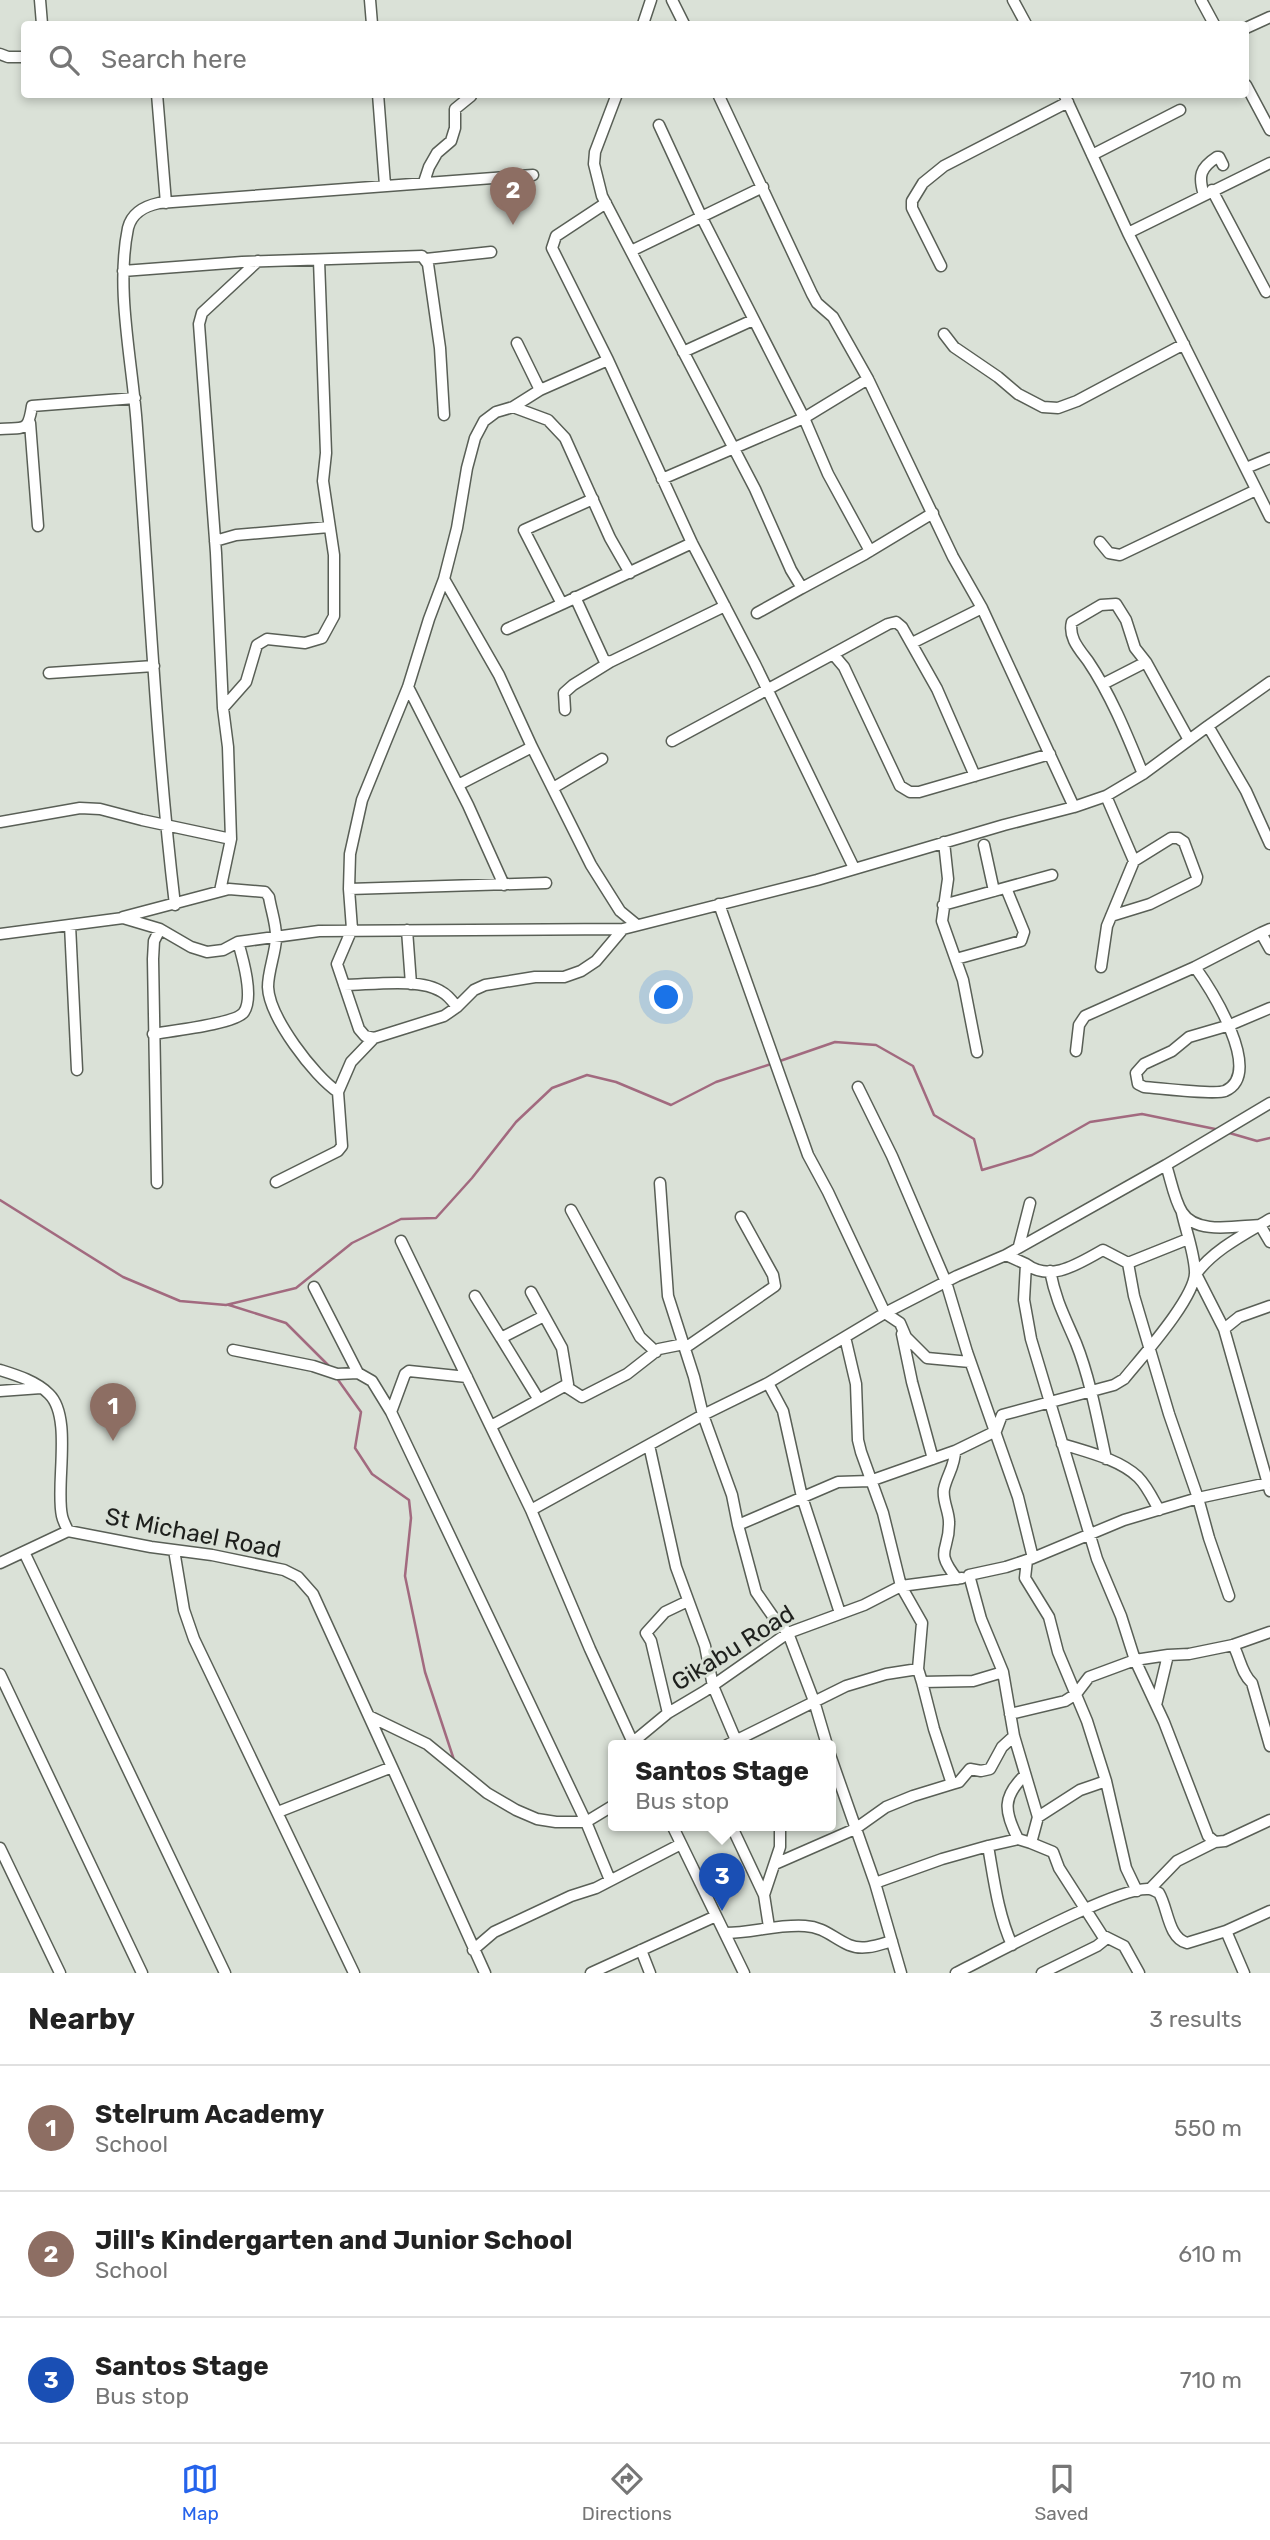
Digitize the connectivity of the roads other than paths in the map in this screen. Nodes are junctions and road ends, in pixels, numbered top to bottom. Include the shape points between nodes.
1 (40, 0) edge
2 (370, 0) edge
3 (651, 0) edge
4 (673, 0) edge
5 (1013, 0) edge
6 (1201, 0) edge
7 (1270, 17) edge
8 (42, 21) edge
9 (372, 21) edge
10 (644, 21) edge
11 (683, 21) edge
12 (1024, 21) edge
13 (1212, 21) edge
14 (1249, 27) edge
15 (0, 54) edge
16 (21, 57) edge
17 (1249, 92) edge
18 (157, 98) edge
19 (377, 98) edge
20 (469, 98) edge
21 (615, 98) edge
22 (720, 98) edge
23 (1065, 98) edge
24 (1180, 110) dead end
25 (659, 125) dead end
26 (1270, 130) edge
27 (1092, 155) junction
28 (1270, 163) edge
29 (1223, 165) dead end
30 (533, 175) dead end
31 (424, 182) junction
32 (385, 185) junction
33 (763, 187) junction
34 (1208, 193) junction
35 (166, 203) junction
36 (606, 203) junction
37 (702, 218) junction
38 (1128, 233) junction
39 (631, 251) junction
40 (491, 253) dead end
41 (426, 259) junction
42 (319, 260) junction
43 (258, 261) junction
44 (941, 266) dead end
45 (123, 271) junction
46 (1266, 292) dead end
47 (753, 320) junction
48 (944, 334) dead end
49 (517, 343) dead end
50 (1184, 344) junction
51 (682, 352) junction
52 (608, 359) junction
53 (868, 379) junction
54 (540, 390) junction
55 (135, 398) junction
56 (513, 407) junction
57 (443, 415) dead end
58 (804, 418) junction
59 (30, 423) junction
60 (0, 429) edge
61 (734, 449) junction
62 (1270, 458) edge
63 (1246, 468) junction
64 (662, 479) junction
65 (1256, 490) junction
66 (593, 499) junction
67 (933, 513) junction
68 (1270, 517) edge
69 (38, 526) dead end
70 (329, 527) junction
71 (215, 541) junction
72 (1100, 542) dead end
73 (692, 543) junction
74 (870, 551) junction
75 (630, 573) junction
76 (444, 579) junction
77 (802, 588) junction
78 (575, 597) junction
79 (562, 604) junction
80 (725, 606) junction
81 (982, 608) junction
82 (757, 613) dead end
83 (507, 629) dead end
84 (912, 643) junction
85 (833, 654) junction
86 (1146, 662) junction
87 (610, 663) junction
88 (154, 666) junction
89 (49, 673) dead end
90 (1270, 682) edge
91 (1103, 684) junction
92 (408, 687) junction
93 (766, 689) junction
94 (223, 708) junction
95 (565, 710) dead end
96 (1209, 726) junction
97 (1189, 740) junction
98 (672, 741) dead end
99 (532, 747) junction
100 (1050, 754) junction
101 (602, 759) dead end
102 (1143, 774) junction
103 (975, 776) junction
104 (458, 785) junction
105 (553, 788) junction
106 (1106, 796) junction
107 (1074, 807) junction
108 (0, 822) edge
109 (165, 825) junction
110 (232, 839) junction
111 (944, 842) junction
112 (1270, 844) edge
113 (984, 845) dead end
114 (1134, 861) junction
115 (854, 868) junction
116 (1052, 875) dead end
117 (546, 884) dead end
118 (504, 885) junction
119 (1006, 887) junction
120 (349, 889) junction
121 (220, 891) junction
122 (994, 891) junction
123 (719, 904) junction
124 (174, 905) junction
125 (943, 905) junction
126 (1111, 916) junction
127 (123, 918) junction
128 (71, 925) junction
129 (637, 925) junction
130 (160, 929) junction
131 (352, 929) junction
132 (623, 929) junction
133 (407, 930) junction
134 (1266, 931) edge
135 (0, 934) edge
136 (276, 937) junction
137 (238, 942) junction
138 (1270, 949) edge
139 (957, 959) junction
140 (1101, 967) dead end
141 (1195, 967) junction
142 (411, 984) junction
143 (344, 985) junction
144 (457, 1007) junction
145 (1270, 1008) edge
146 (1230, 1025) junction
147 (153, 1034) junction
148 (374, 1038) junction
149 (1076, 1051) dead end
150 (976, 1052) dead end
151 (76, 1070) dead end
152 (858, 1087) dead end
153 (338, 1092) junction
154 (1270, 1103) edge
155 (1166, 1165) junction
156 (276, 1182) dead end
157 (157, 1183) dead end
158 (660, 1183) dead end
159 (1030, 1203) dead end
160 (571, 1210) dead end
161 (1181, 1212) junction
162 (741, 1217) dead end
163 (1270, 1219) edge
164 (1259, 1225) junction
165 (1188, 1238) junction
166 (401, 1241) dead end
167 (1270, 1242) edge
168 (1019, 1246) junction
169 (1006, 1255) junction
170 (1128, 1263) junction
171 (1026, 1264) junction
172 (1050, 1271) junction
173 (1196, 1273) junction
174 (946, 1282) junction
175 (314, 1287) dead end
176 (531, 1292) dead end
177 (475, 1296) dead end
178 (1270, 1306) edge
179 (885, 1313) junction
180 (544, 1316) junction
181 (900, 1323) junction
182 (1224, 1329) junction
183 (845, 1337) junction
184 (501, 1338) junction
185 (684, 1346) junction
186 (1149, 1348) junction
187 (233, 1350) dead end
188 (656, 1352) junction
189 (927, 1358) junction
190 (970, 1362) junction
191 (908, 1367) junction
192 (0, 1370) edge
193 (358, 1373) junction
194 (467, 1377) junction
195 (768, 1384) junction
196 (565, 1386) junction
197 (41, 1388) junction
198 (0, 1391) edge
199 (1090, 1395) junction
200 (539, 1400) junction
201 (1048, 1400) junction
202 (391, 1412) junction
203 (702, 1415) junction
204 (491, 1426) junction
205 (996, 1431) junction
206 (1062, 1444) junction
207 (649, 1445) junction
208 (955, 1451) junction
209 (933, 1459) junction
210 (1106, 1459) junction
211 (870, 1481) junction
212 (1269, 1487) edge
213 (802, 1496) junction
214 (1198, 1497) junction
215 (531, 1510) junction
216 (1159, 1510) junction
217 (738, 1525) junction
218 (68, 1531) junction
219 (1090, 1533) junction
220 (174, 1550) junction
221 (24, 1552) junction
222 (1030, 1559) junction
223 (0, 1563) edge
224 (969, 1575) junction
225 (957, 1579) junction
226 (901, 1586) junction
227 (1229, 1596) dead end
228 (688, 1601) junction
229 (840, 1613) junction
230 (1270, 1632) edge
231 (788, 1633) junction
232 (1233, 1644) junction
233 (1168, 1655) junction
234 (1135, 1660) junction
235 (918, 1670) junction
236 (1003, 1672) junction
237 (0, 1674) edge
238 (922, 1682) junction
239 (713, 1686) junction
240 (1076, 1694) junction
241 (814, 1701) junction
242 (1156, 1706) junction
243 (668, 1713) junction
244 (1010, 1714) junction
245 (369, 1716) junction
246 (1014, 1736) junction
247 (633, 1740) edge
248 (637, 1740) edge
249 (733, 1740) edge
250 (740, 1740) edge
251 (826, 1740) edge
252 (1270, 1746) edge
253 (392, 1767) junction
254 (836, 1770) edge
255 (1025, 1775) junction
256 (1106, 1781) junction
257 (952, 1784) junction
258 (608, 1809) edge
259 (278, 1812) junction
260 (1038, 1817) junction
261 (1270, 1821) edge
262 (586, 1822) junction
263 (855, 1829) junction
264 (675, 1831) edge
265 (734, 1831) edge
266 (780, 1831) edge
267 (1018, 1839) junction
268 (1215, 1842) junction
269 (1031, 1843) junction
270 (681, 1844) junction
271 (988, 1846) junction
272 (0, 1848) edge
273 (775, 1864) junction
274 (610, 1880) junction
275 (875, 1883) junction
276 (1150, 1889) junction
277 (1137, 1891) junction
278 (764, 1895) junction
279 (1085, 1910) junction
280 (1270, 1911) edge
281 (716, 1916) junction
282 (769, 1927) junction
283 (1226, 1931) junction
284 (725, 1933) junction
285 (1107, 1938) junction
286 (892, 1941) junction
287 (1012, 1945) junction
288 (473, 1950) junction
289 (640, 1950) junction
290 (60, 1973) edge
291 (142, 1973) edge
292 (225, 1973) edge
293 (354, 1973) edge
294 (485, 1973) edge
295 (592, 1973) edge
296 (650, 1973) edge
297 (744, 1973) edge
298 (901, 1973) edge
299 (956, 1973) edge
300 (1042, 1973) edge
301 (1139, 1973) edge
302 (1244, 1973) edge

1 - 8 street
2 - 9 street
3 - 10 street
4 - 11 street
5 - 12 street
6 - 13 street
7 - 14 street
15 - 16 street
17 - 26 street
18 - 35 street
19 - 32 street
20 - 31 street via 455,109 451,141 437,153
21 - 36 street via 595,152 596,177
22 - 33 street
23 - 27 street
23 - 44 street via 944,166 923,183 912,208
24 - 27 street
25 - 37 street
27 - 38 street
28 - 34 street
29 - 34 street via 1217,156 1202,169 1200,181
30 - 31 street
31 - 32 street
32 - 35 street
33 - 37 street
33 - 53 street via 811,294 833,317
34 - 38 street
34 - 46 street
35 - 45 street via 136,212 129,224
36 - 39 street
36 - 52 street via 556,236 552,248
37 - 39 street
37 - 47 street
38 - 50 street
39 - 51 street
40 - 41 street
41 - 42 street
41 - 57 street via 440,348
42 - 43 street
42 - 70 street
43 - 45 street
43 - 71 street via 199,318
45 - 55 street
47 - 51 street
47 - 58 street
48 - 50 street via 954,347 1018,394 1043,407 1058,408
49 - 54 street
50 - 63 street
51 - 61 street
52 - 54 street
52 - 64 street
53 - 58 street
53 - 67 street
54 - 56 street
55 - 59 street via 32,406
55 - 88 street
56 - 66 street via 548,420 565,438
56 - 76 street via 484,421 474,438
58 - 61 street
58 - 74 street
59 - 60 street
59 - 69 street
61 - 64 street
61 - 77 street
62 - 63 street
63 - 65 street
64 - 73 street
65 - 68 street
65 - 72 street via 1120,555 1109,553
66 - 75 street
66 - 79 street via 524,530
67 - 74 street
67 - 81 street
70 - 71 street
70 - 94 street via 334,616 322,638 305,643 267,639 257,645 246,682
71 - 94 street
73 - 75 street
73 - 80 street
74 - 77 street
75 - 78 street
76 - 92 street
76 - 99 street via 499,675
77 - 82 street
78 - 79 street
78 - 87 street via 604,660
79 - 83 street
80 - 87 street
80 - 93 street
81 - 84 street
81 - 100 street
84 - 85 street via 896,622
84 - 103 street
85 - 93 street
85 - 103 street via 844,667 900,786 919,792
86 - 91 street
86 - 91 street via 1135,649 1116,604 1101,605 1070,626
86 - 97 street
87 - 95 street via 564,694
88 - 89 street
88 - 109 street
90 - 96 street
91 - 102 street
92 - 104 street
92 - 120 street via 362,800 350,854
93 - 98 street
93 - 115 street
94 - 110 street
96 - 97 street
96 - 112 street
97 - 102 street
99 - 104 street
99 - 105 street
100 - 103 street
100 - 107 street
101 - 105 street
102 - 106 street
104 - 118 street
105 - 129 street via 607,892
106 - 107 street
106 - 114 street
107 - 111 street
108 - 109 street via 100,808
109 - 110 street
109 - 124 street
110 - 121 street
111 - 115 street
111 - 125 street via 948,879
113 - 122 street
114 - 126 street
114 - 126 street via 1178,838 1184,842 1196,881 1150,904
115 - 123 street
116 - 119 street
117 - 118 street
118 - 120 street
119 - 122 street
119 - 139 street via 1024,933 1021,941
120 - 131 street
121 - 124 street
121 - 136 street via 265,892
122 - 125 street
123 - 129 street
123 - 179 street via 808,1155
124 - 127 street
125 - 139 street via 942,921
126 - 140 street
127 - 128 street
127 - 130 street
128 - 135 street
128 - 151 street
129 - 132 street
130 - 137 street via 207,952
130 - 147 street via 153,950
131 - 133 street
131 - 136 street
131 - 143 street via 337,964
132 - 133 street
132 - 144 street via 596,961 581,971 564,977 494,982 474,990
133 - 142 street
134 - 138 street
134 - 141 street
136 - 137 street
136 - 153 street via 269,981 272,1003 309,1066
137 - 147 street via 247,988 245,1012 217,1024
139 - 150 street
141 - 146 street
141 - 149 street via 1085,1016
142 - 143 street
142 - 144 street via 441,991
143 - 148 street via 359,1029
144 - 148 street via 431,1021
145 - 146 street
146 - 146 street via 1241,1070 1224,1092 1138,1084 1136,1073 1144,1064 1189,1037
147 - 157 street
148 - 153 street via 351,1062
152 - 174 street
153 - 156 street via 342,1146
154 - 155 street
155 - 161 street
155 - 168 street
158 - 185 street via 668,1297
159 - 168 street
160 - 188 street via 640,1337
161 - 164 street via 1200,1226
161 - 165 street
162 - 185 street via 775,1286
163 - 164 street
164 - 167 street
164 - 173 street
165 - 170 street
165 - 173 street
166 - 194 street
168 - 169 street
169 - 171 street
169 - 174 street
170 - 172 street via 1103,1250 1057,1273
170 - 186 street
171 - 172 street via 1034,1270
171 - 201 street via 1024,1300
172 - 199 street
173 - 182 street
173 - 186 street via 1180,1306
174 - 179 street
174 - 190 street
175 - 193 street
176 - 180 street
177 - 184 street
178 - 182 street via 1239,1317
179 - 181 street
179 - 183 street
180 - 184 street
180 - 196 street via 562,1348 568,1378
181 - 189 street
181 - 191 street
182 - 212 street
183 - 195 street
183 - 211 street via 856,1384 858,1440
184 - 200 street
185 - 188 street via 671,1345
185 - 203 street
186 - 199 street via 1124,1379
186 - 214 street
187 - 193 street via 337,1374
188 - 196 street via 627,1374 582,1397
189 - 190 street
189 - 191 street
190 - 205 street
191 - 209 street
192 - 197 street
193 - 202 street via 372,1381
194 - 202 street via 409,1371
194 - 204 street
195 - 203 street
195 - 213 street via 783,1411
196 - 200 street
197 - 198 street
197 - 218 street via 56,1405 62,1439 61,1508
199 - 201 street
199 - 210 street
200 - 204 street
201 - 205 street via 1002,1415
201 - 206 street
202 - 262 street
203 - 207 street
203 - 217 street via 732,1495
204 - 215 street
205 - 208 street
205 - 222 street via 1018,1497
206 - 210 street
206 - 219 street
207 - 215 street
207 - 228 street
208 - 209 street
208 - 225 street via 955,1465 944,1488 949,1527 942,1552
209 - 211 street
210 - 216 street via 1137,1476
211 - 213 street via 838,1482
211 - 226 street
212 - 214 street
213 - 217 street
213 - 229 street
214 - 216 street
214 - 227 street
215 - 247 street
216 - 219 street
217 - 231 street via 756,1592
218 - 220 street, St Michael Road
218 - 221 street, St Michael Road
219 - 222 street
219 - 234 street
220 - 245 street, St Michael Road via 253,1563 298,1577 313,1594
220 - 259 street via 184,1611 194,1639
221 - 223 street, St Michael Road
221 - 292 street
222 - 224 street
222 - 240 street via 1025,1578 1049,1618
224 - 225 street
224 - 236 street
225 - 226 street
226 - 229 street, Gikabu Road
226 - 235 street via 922,1623
228 - 239 street via 705,1646
228 - 243 street via 665,1612 646,1633
229 - 231 street, Gikabu Road
230 - 232 street
231 - 239 street, Gikabu Road
231 - 241 street
232 - 233 street
232 - 252 street via 1245,1677 1252,1682
233 - 234 street
233 - 242 street
234 - 240 street via 1089,1677
234 - 242 street
235 - 238 street
235 - 241 street via 886,1674
236 - 238 street via 973,1681
236 - 244 street
237 - 291 street
238 - 257 street
239 - 243 street, Gikabu Road
239 - 249 street
240 - 244 street via 1053,1706
240 - 256 street
241 - 250 street
241 - 251 street
242 - 268 street via 1208,1836
243 - 248 street, Gikabu Road
244 - 246 street
245 - 253 street, St Michael Road
245 - 262 street via 427,1744 487,1793 516,1810 537,1819
246 - 255 street
246 - 257 street via 990,1769 970,1769
253 - 259 street
253 - 288 street, St Michael Road
254 - 263 street
255 - 260 street
255 - 267 street via 1011,1789 1007,1802
256 - 260 street via 1080,1790
256 - 277 street via 1126,1868
257 - 263 street via 886,1807
258 - 262 street
259 - 293 street
260 - 269 street
261 - 268 street
262 - 274 street
263 - 273 street
263 - 275 street
264 - 270 street
265 - 278 street
266 - 273 street
267 - 269 street
267 - 271 street
268 - 276 street via 1177,1861
269 - 279 street via 1053,1852
270 - 274 street
270 - 281 street
271 - 275 street
271 - 287 street via 998,1905
272 - 290 street
273 - 278 street
274 - 288 street via 494,1932
275 - 286 street
276 - 277 street
276 - 283 street via 1164,1901 1182,1942
277 - 279 street
278 - 282 street
279 - 285 street
279 - 287 street
280 - 283 street
281 - 284 street
281 - 289 street
282 - 284 street
282 - 286 street via 818,1926 859,1947
283 - 302 street
284 - 297 street
285 - 300 street
285 - 301 street via 1124,1946
286 - 298 street
287 - 299 street
288 - 294 street, St Michael Road
289 - 295 street
289 - 296 street

